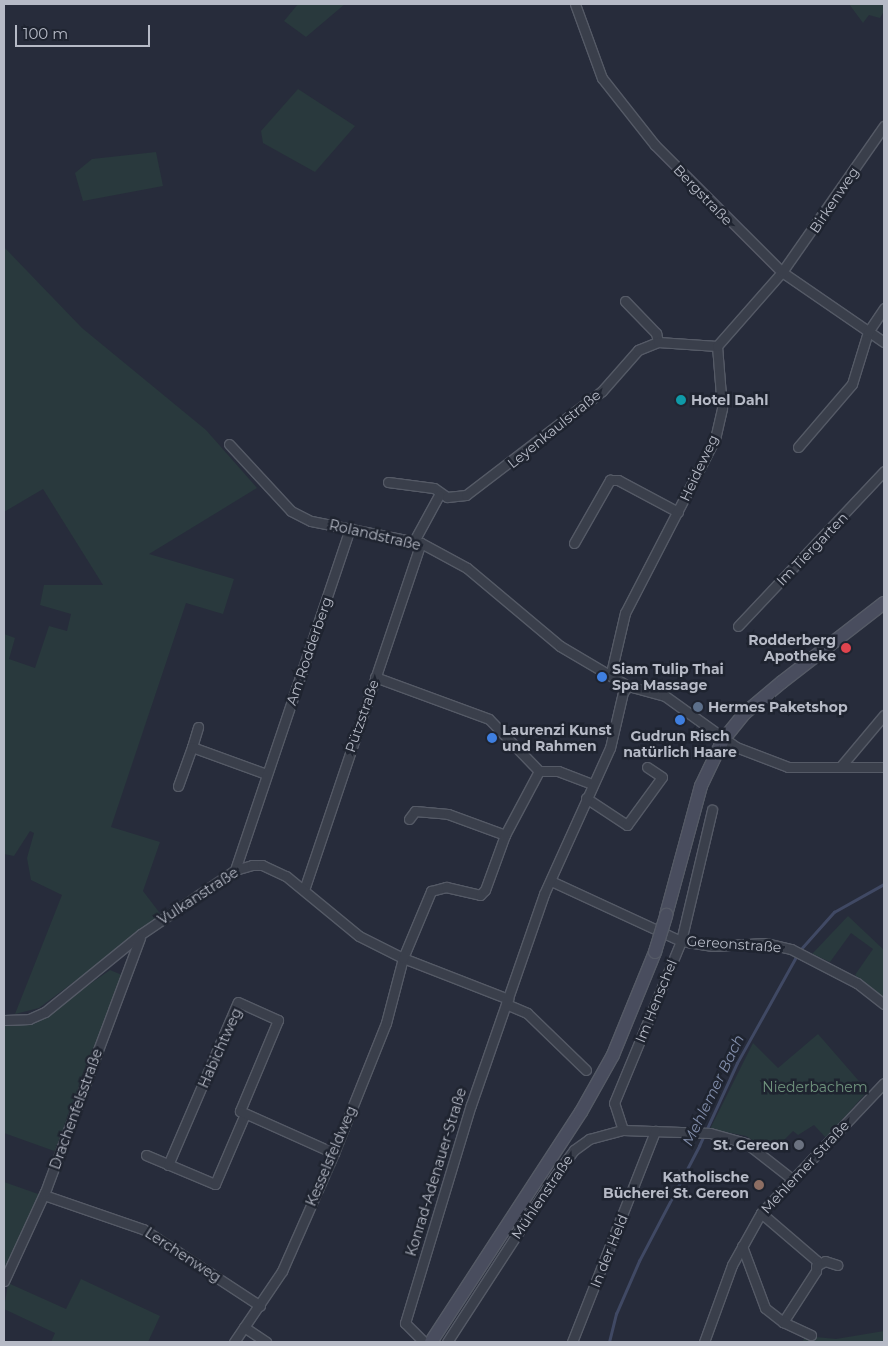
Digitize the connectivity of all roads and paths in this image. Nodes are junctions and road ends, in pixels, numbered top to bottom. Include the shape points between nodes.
1 (575, 4) edge
2 (884, 126) edge
3 (782, 272) junction
4 (625, 301) dead end
5 (884, 308) edge
6 (868, 332) junction
7 (658, 342) junction
8 (884, 342) edge
9 (717, 346) junction
10 (229, 444) dead end
11 (798, 447) dead end
12 (884, 471) edge
13 (388, 482) dead end
14 (440, 494) junction
15 (678, 512) junction
16 (350, 528) junction
17 (417, 542) junction
18 (574, 542) dead end
19 (884, 602) edge
20 (738, 626) dead end
21 (611, 673) junction
22 (375, 677) junction
23 (628, 686) junction
24 (884, 715) edge
25 (198, 728) dead end
26 (723, 740) junction
27 (192, 747) junction
28 (842, 765) junction
29 (647, 767) dead end
30 (884, 767) edge
31 (539, 771) junction
32 (266, 774) junction
33 (592, 784) junction
34 (178, 786) dead end
35 (586, 798) junction
36 (712, 810) dead end
37 (409, 820) dead end
38 (505, 835) junction
39 (235, 870) junction
40 (551, 880) junction
41 (304, 890) junction
42 (141, 934) junction
43 (680, 941) junction
44 (403, 958) junction
45 (507, 1002) junction
46 (884, 1004) edge
47 (4, 1020) edge
48 (586, 1070) dead end
49 (884, 1083) edge
50 (243, 1112) junction
51 (624, 1130) junction
52 (655, 1131) junction
53 (334, 1153) junction
54 (146, 1156) dead end
55 (168, 1165) junction
56 (792, 1179) junction
57 (44, 1195) junction
58 (760, 1213) junction
59 (742, 1246) junction
60 (837, 1265) dead end
61 (816, 1266) junction
62 (4, 1281) edge
63 (260, 1306) junction
64 (783, 1322) junction
65 (244, 1327) junction
66 (811, 1335) dead end
67 (234, 1342) edge
68 (266, 1342) edge
69 (424, 1342) edge
70 (431, 1342) edge
71 (447, 1342) edge
72 (572, 1342) edge
73 (704, 1342) edge

1 - 3 street, Bergstraße via 591,55 626,114
2 - 3 street, Birkenweg
3 - 6 street, Bergstraße
3 - 9 street
4 - 7 street via 656,333
5 - 6 street
6 - 8 street, Bergstraße
6 - 11 street via 852,384
7 - 9 street, Leyenkaulstraße
7 - 14 street, Leyenkaulstraße via 633,354 602,391 478,489 456,496
9 - 15 street, Heideweg via 722,408 715,439
10 - 16 street, Rolandstraße via 291,511 311,522
12 - 20 street, Im Tiergarten
13 - 14 street, Leyenkaulstraße via 434,488
14 - 17 street
15 - 18 street via 618,480 610,480
15 - 21 street, Heideweg via 625,613
16 - 17 street, Rolandstraße
16 - 32 street, Am Rodderberg
17 - 21 street, Rolandstraße via 467,568 560,646
17 - 22 street, Pützstraße
19 - 26 main road via 745,713
21 - 23 street, Rolandstraße
22 - 31 street via 489,719
22 - 41 street, Pützstraße
23 - 26 street via 677,702
23 - 33 street, Konrad-Adenauer-Straße via 620,701 610,748
24 - 28 street
25 - 27 street
26 - 28 street via 788,767
26 - 70 main road, bridge via 701,786 655,952 613,1055 581,1112
27 - 32 street
27 - 34 street
28 - 30 street
29 - 35 street via 662,777 627,825
31 - 33 street via 558,771
31 - 38 street
32 - 39 street, Am Rodderberg
33 - 35 street, Konrad-Adenauer-Straße
35 - 40 street, Konrad-Adenauer-Straße
36 - 43 street, Im Henschel
37 - 38 street via 415,812 448,814
38 - 44 street, Kesselsfeldweg via 480,895 446,887 431,891
39 - 41 street, Vulkanstraße via 262,865
39 - 42 street, Vulkanstraße
40 - 43 street, Gereonstraße
40 - 45 street, Konrad-Adenauer-Straße
41 - 44 street, Vulkanstraße via 359,936
42 - 47 street, Vulkanstraße via 45,1012 29,1019
42 - 57 street, Drachenfelsstraße
43 - 46 street, Gereonstraße via 713,946 765,943 791,949 857,983
43 - 51 street, Im Henschel via 614,1103
44 - 45 street, Vulkanstraße
44 - 53 street, Kesselsfeldweg via 386,1023
45 - 48 street via 527,1013
45 - 69 street, Konrad-Adenauer-Straße via 405,1323
49 - 56 street, Mehlemer Straße
50 - 53 street
50 - 55 street via 215,1184
50 - 55 street, Habichtweg via 278,1020 238,1002
51 - 52 street, Mühlenstraße
51 - 71 street, Mühlenstraße via 590,1139 574,1150
52 - 56 street, Mühlenstraße via 697,1131 746,1143
52 - 72 street, In der Held
53 - 63 street, Kesselsfeldweg via 282,1271
54 - 55 street
56 - 58 street, Mehlemer Straße
57 - 62 street, Drachenfelsstraße
57 - 63 street, Lerchenweg via 143,1229
58 - 59 street, Mehlemer Straße
58 - 61 street via 816,1261
59 - 64 street via 765,1308
59 - 73 street, Mehlemer Straße
60 - 61 street via 825,1261
61 - 64 street
63 - 65 street, Kesselsfeldweg
64 - 66 street
65 - 67 street, Kesselsfeldweg
65 - 68 street

